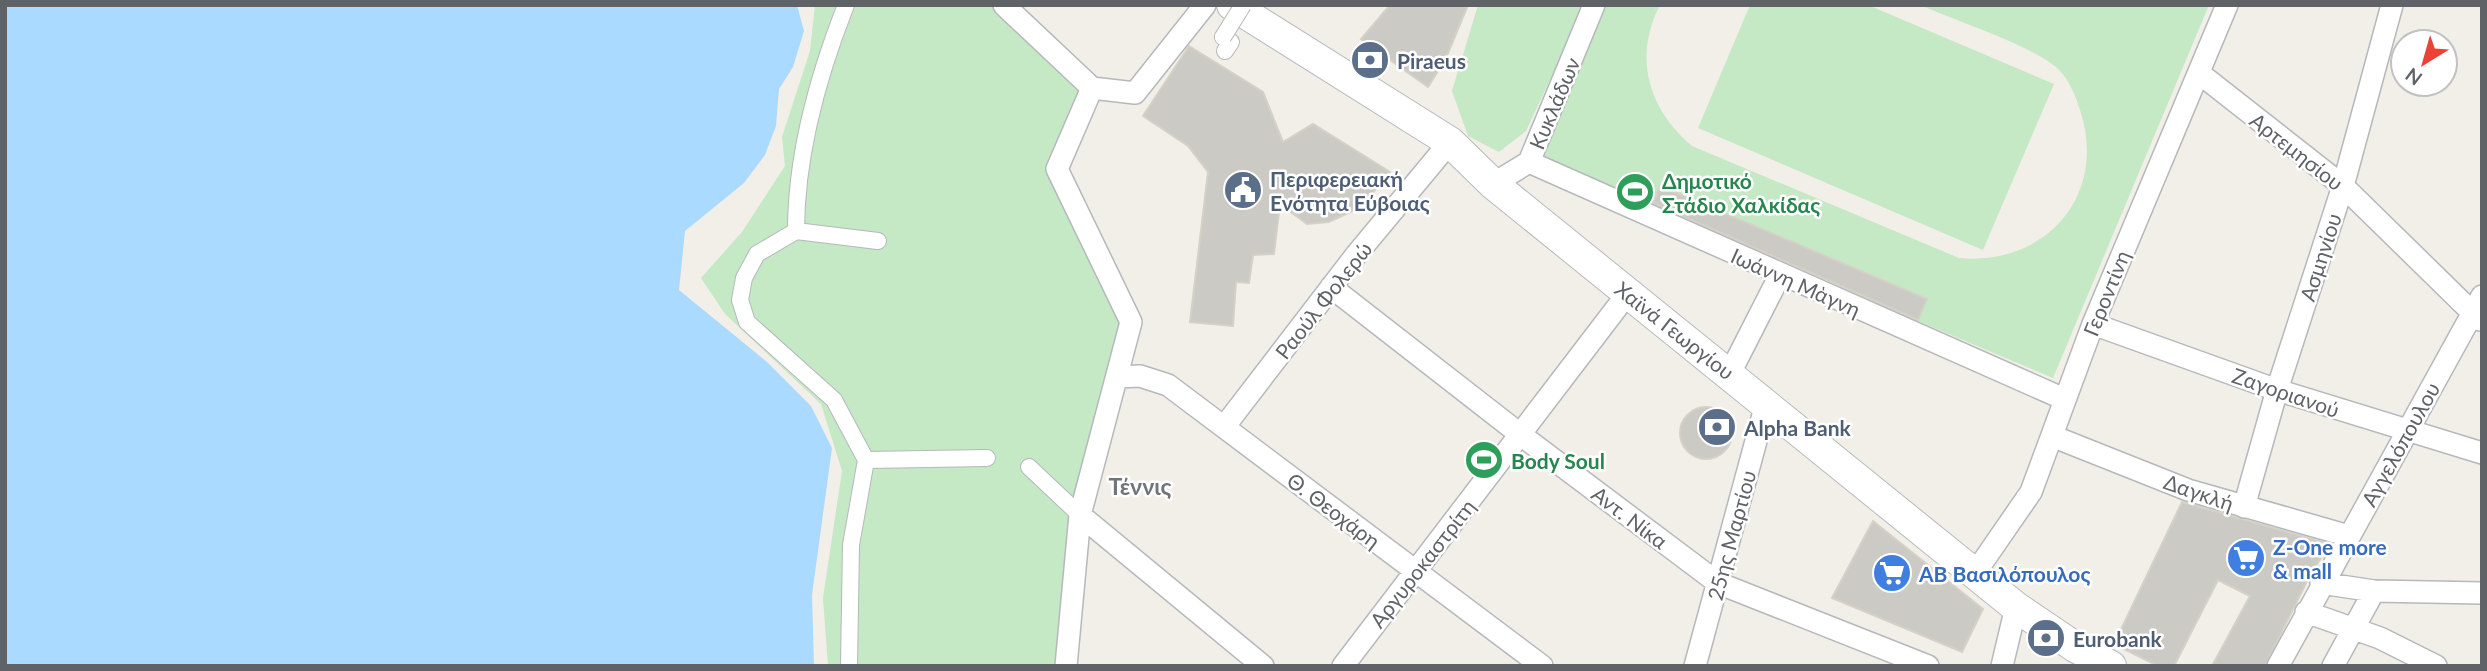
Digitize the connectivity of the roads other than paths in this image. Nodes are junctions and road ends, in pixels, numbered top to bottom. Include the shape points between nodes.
1 (846, 5) edge
2 (1004, 5) edge
3 (1205, 5) edge
4 (1232, 5) edge
5 (1243, 5) edge
6 (1594, 5) edge
7 (2227, 5) edge
8 (2392, 5) edge
9 (1225, 51) dead end
10 (2199, 73) junction
11 (1092, 88) junction
12 (1450, 142) junction
13 (1530, 162) junction
14 (1493, 184) junction
15 (2343, 186) junction
16 (796, 232) junction
17 (878, 241) dead end
18 (1780, 275) junction
19 (1331, 287) junction
20 (1628, 293) junction
21 (2478, 310) edge
22 (2093, 324) junction
23 (1730, 373) junction
24 (1118, 377) junction
25 (2277, 390) junction
26 (2064, 399) junction
27 (1766, 404) junction
28 (1224, 427) junction
29 (2409, 433) junction
30 (1521, 435) junction
31 (2052, 436) junction
32 (2482, 453) edge
33 (987, 458) dead end
34 (866, 460) junction
35 (1029, 467) dead end
36 (2244, 507) junction
37 (1080, 515) junction
38 (2349, 536) junction
39 (1416, 571) junction
40 (1975, 573) junction
41 (1718, 583) junction
42 (2321, 583) junction
43 (2374, 591) junction
44 (2482, 593) edge
45 (2016, 607) junction
46 (2306, 612) junction
47 (2353, 629) junction
48 (849, 666) edge
49 (1066, 666) edge
50 (1263, 666) edge
51 (1343, 666) edge
52 (1542, 666) edge
53 (1695, 666) edge
54 (1928, 666) edge
55 (2002, 666) edge
56 (2111, 666) edge
57 (2278, 666) edge
58 (2333, 666) edge
59 (2436, 666) edge

1 - 16 street via 804,143 796,188
2 - 11 street
3 - 11 street via 1135,93
4 - 12 main road, Χαϊνά Γεωργίου
5 - 9 street, bridge via 1223,37 1231,42
6 - 13 street, Κυκλάδων
7 - 10 street, Γεροντίνη
8 - 15 street, Ασμηνίου
10 - 15 street, Αρτεμησίου
10 - 22 street, Γεροντίνη
11 - 24 street via 1057,169 1130,322
12 - 14 main road, Χαϊνά Γεωργίου
12 - 19 street, Ραούλ Φολερώ
13 - 14 street, Κυκλάδων
13 - 18 street, Ιωάννη Μὰγνη
14 - 20 main road, Χαϊνά Γεωργίου
15 - 21 street, Αρτεμησίου
15 - 25 street, Ασμηνίου
16 - 17 street
16 - 34 street via 757,254 744,278 740,300 747,321 834,400
18 - 23 street
18 - 26 street, Ιωάννη Μὰγνη
19 - 28 street, Ραούλ Φολερώ
19 - 30 street, Αντ. Νίκα
20 - 23 main road, Χαϊνά Γεωργίου
20 - 30 street, Αργυροκαστρίτη
21 - 29 street, Αγγελόπουλου
22 - 25 street, Ζαγοριανού
22 - 26 street, Γεροντίνη
23 - 27 main road, Χαϊνά Γεωργίου
24 - 28 street, Θ. Θεοχάρη via 1160,381
24 - 37 street
25 - 29 street, Ζαγοριανού
25 - 36 street, Ασμηνίου
26 - 31 street, Γεροντίνη
27 - 40 main road, Χαϊνά Γεωργίου
27 - 41 street, 25ης Μαρτίου
28 - 39 street, Θ. Θεοχάρη
29 - 32 street, Ζαγοριανού
29 - 38 street, Αγγελόπουλου
30 - 39 street, Αργυροκαστρίτη
30 - 41 street, Αντ. Νίκα
31 - 36 street, Δαγκλή
31 - 40 street, Γεροντίνη via 2031,492
33 - 34 street
34 - 48 street via 851,545
35 - 37 street
36 - 38 street, Δαγκλή
37 - 49 street
37 - 50 street
38 - 42 street, Αγγελόπουλου
39 - 51 street, Αργυροκαστρίτη
39 - 52 street, Θ. Θεοχάρη
40 - 45 main road, Χαϊνά Γεωργίου
41 - 53 street, 25ης Μαρτίου
41 - 54 street, Αντ. Νίκα
42 - 43 street
42 - 46 street, Αγγελόπουλου
43 - 44 street
43 - 47 street
45 - 55 street
45 - 56 main road, Χαϊνά Γεωργίου via 2075,648
46 - 47 street
46 - 57 street, Αγγελόπουλου
47 - 58 street
47 - 59 street

